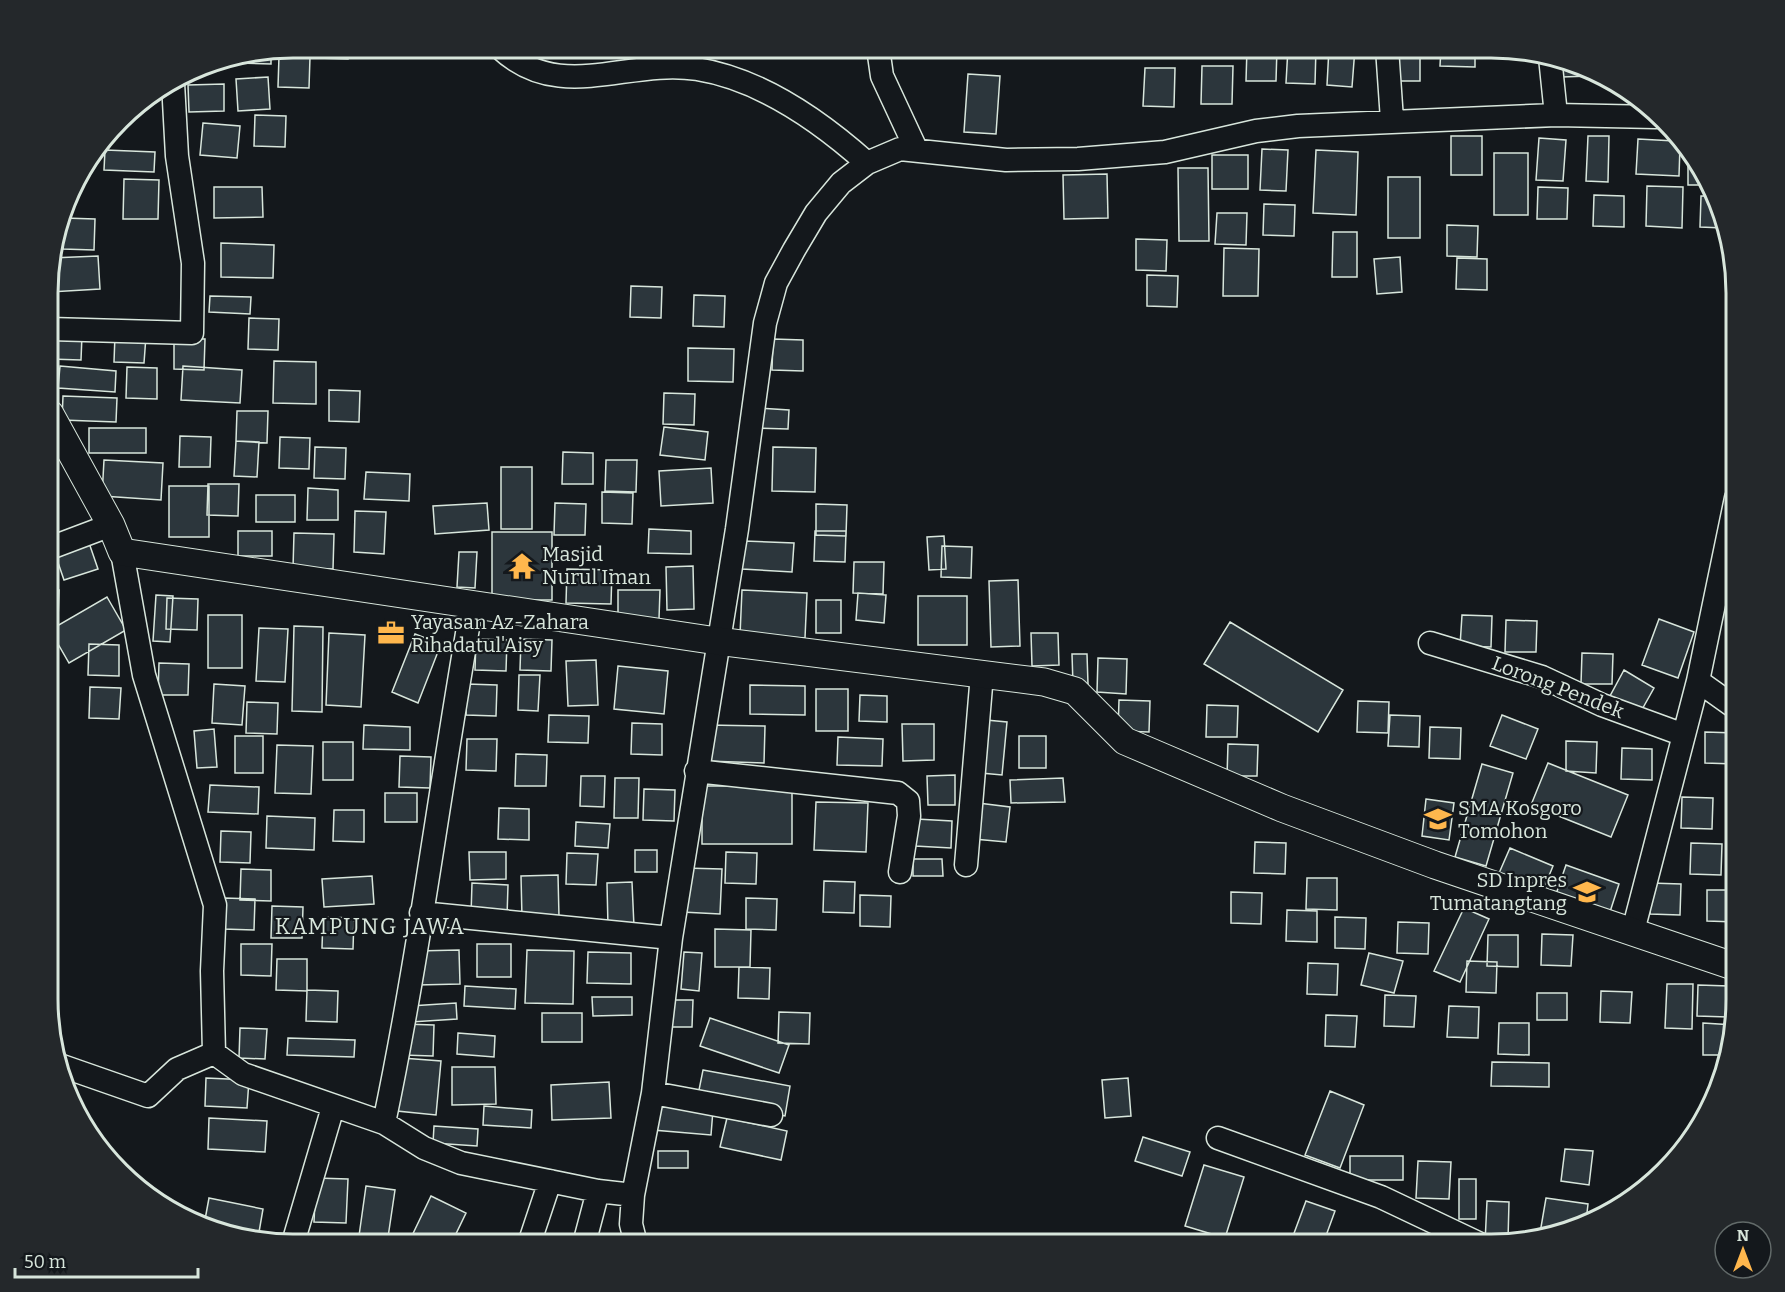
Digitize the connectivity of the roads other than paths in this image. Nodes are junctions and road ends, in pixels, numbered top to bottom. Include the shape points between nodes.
1 (511, 58) edge
2 (879, 58) edge
3 (1388, 58) edge
4 (1551, 67) edge
5 (173, 92) edge
6 (1556, 115) junction
7 (1646, 117) edge
8 (1392, 120) junction
9 (891, 154) junction
10 (58, 329) edge
11 (58, 429) edge
12 (111, 525) junction
13 (58, 545) edge
14 (122, 552) junction
15 (1726, 555) edge
16 (472, 605) junction
17 (717, 641) junction
18 (1430, 643) dead end
19 (982, 674) junction
20 (1698, 681) junction
21 (1726, 700) edge
22 (1684, 735) junction
23 (696, 771) junction
24 (966, 865) dead end
25 (900, 872) dead end
26 (421, 913) junction
27 (1633, 932) junction
28 (670, 938) junction
29 (1726, 963) edge
30 (214, 1053) junction
31 (70, 1069) edge
32 (653, 1094) junction
33 (333, 1107) junction
34 (771, 1115) dead end
35 (384, 1123) junction
36 (1218, 1138) dead end
37 (550, 1181) junction
38 (598, 1191) junction
39 (633, 1195) junction
40 (296, 1234) edge
41 (532, 1234) edge
42 (587, 1234) edge
43 (634, 1234) edge
44 (1459, 1234) edge

1 - 9 street via 539,73 567,78 675,66 699,69 736,80
2 - 9 street
3 - 8 street
4 - 6 street
5 - 10 street via 177,156 193,263 192,333
6 - 7 street
6 - 8 street
8 - 9 street via 1256,131 1165,152 1113,157 1006,160
9 - 17 street via 841,183 816,213 776,284
11 - 12 street
12 - 13 street
12 - 14 street
14 - 16 street
14 - 30 street via 144,675 215,905
15 - 20 street
16 - 17 street
16 - 26 street
17 - 19 street
17 - 23 street
18 - 22 street, Lorong Pendek via 1542,677 1602,705
19 - 24 street
19 - 27 street via 1044,682 1075,691 1125,741 1293,812
20 - 21 street
20 - 22 street
22 - 27 street
23 - 25 street via 898,793 908,801 909,816
23 - 28 street
26 - 28 street
26 - 35 street
27 - 29 street
28 - 32 street
30 - 31 street via 177,1069 148,1096
30 - 33 street via 243,1074
32 - 34 street
32 - 39 street
33 - 35 street
33 - 40 street
35 - 37 street via 424,1148 461,1163
36 - 44 street via 1381,1197
37 - 38 street
37 - 41 street
38 - 39 street
38 - 42 street
39 - 43 street

